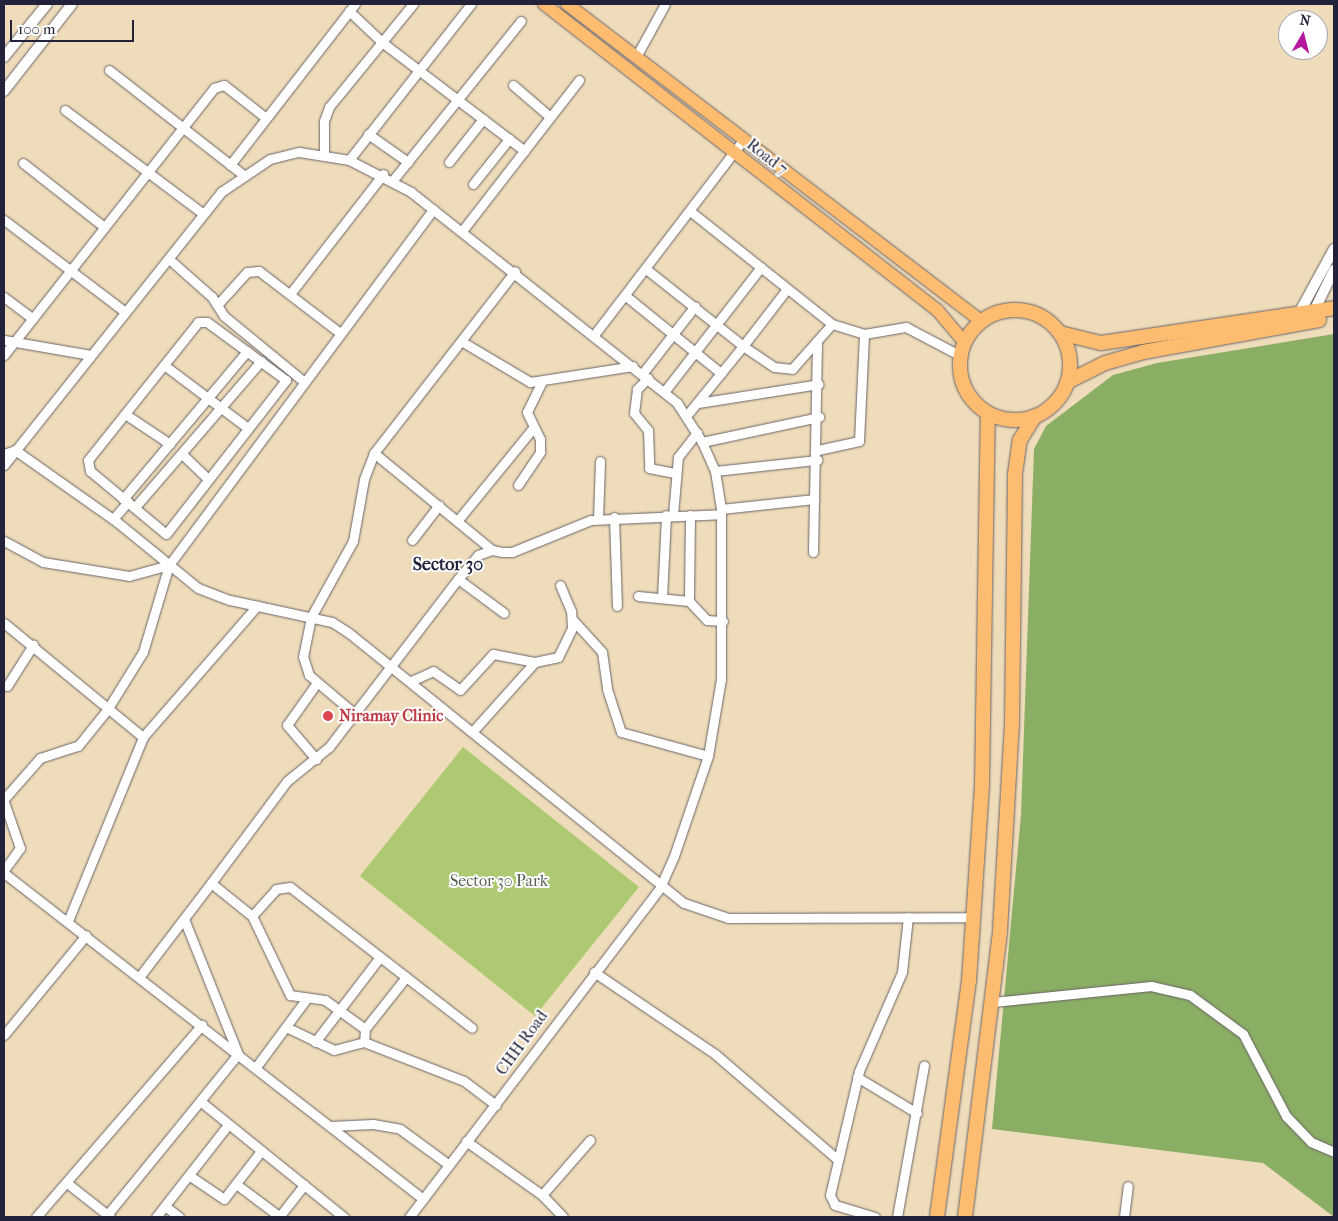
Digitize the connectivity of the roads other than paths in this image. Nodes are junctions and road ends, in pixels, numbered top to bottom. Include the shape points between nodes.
1 (47, 4) edge
2 (72, 4) edge
3 (413, 4) edge
4 (471, 4) edge
5 (544, 4) edge
6 (567, 4) edge
7 (665, 4) edge
8 (352, 7) edge
9 (521, 21) dead end
10 (383, 43) junction
11 (4, 57) edge
12 (636, 57) junction
13 (109, 70) dead end
14 (418, 70) junction
15 (579, 80) dead end
16 (513, 85) dead end
17 (4, 91) edge
18 (455, 99) junction
19 (65, 110) dead end
20 (549, 116) junction
21 (266, 118) junction
22 (484, 119) junction
23 (186, 127) junction
24 (368, 134) junction
25 (509, 139) junction
26 (744, 140) junction
27 (525, 150) junction
28 (734, 152) junction
29 (324, 153) junction
30 (349, 160) junction
31 (408, 162) junction
32 (449, 162) dead end
33 (23, 163) dead end
34 (230, 165) junction
35 (148, 173) junction
36 (242, 174) junction
37 (383, 174) junction
38 (393, 180) junction
39 (473, 184) dead end
40 (433, 209) junction
41 (690, 211) junction
42 (202, 213) junction
43 (4, 220) edge
44 (104, 227) junction
45 (462, 231) junction
46 (1334, 249) edge
47 (169, 259) junction
48 (761, 267) junction
49 (646, 269) junction
50 (69, 270) junction
51 (1334, 270) edge
52 (515, 271) junction
53 (787, 289) junction
54 (290, 294) junction
55 (627, 296) junction
56 (4, 297) edge
57 (218, 304) junction
58 (695, 306) junction
59 (1334, 308) edge
60 (125, 312) junction
61 (1312, 317) junction
62 (32, 318) junction
63 (1334, 318) edge
64 (1296, 320) junction
65 (981, 322) junction
66 (718, 323) junction
67 (832, 324) junction
68 (340, 333) junction
69 (1060, 333) junction
70 (594, 334) junction
71 (673, 334) junction
72 (864, 334) junction
73 (4, 340) edge
74 (461, 341) junction
75 (817, 341) junction
76 (14, 342) junction
77 (742, 346) junction
78 (262, 347) junction
79 (963, 349) junction
80 (695, 352) junction
81 (4, 355) edge
82 (91, 355) junction
83 (254, 356) junction
84 (164, 365) junction
85 (633, 366) junction
86 (721, 373) junction
87 (645, 376) junction
88 (303, 381) junction
89 (1067, 382) junction
90 (541, 383) junction
91 (819, 384) junction
92 (664, 392) junction
93 (208, 398) junction
94 (698, 403) junction
95 (221, 408) junction
96 (988, 413) junction
97 (125, 414) junction
98 (687, 415) junction
99 (1035, 416) junction
100 (819, 417) junction
101 (248, 428) junction
102 (533, 428) junction
103 (697, 433) junction
104 (702, 442) junction
105 (170, 444) junction
106 (15, 450) junction
107 (818, 450) junction
108 (374, 453) junction
109 (4, 454) edge
110 (182, 454) junction
111 (817, 460) junction
112 (600, 461) dead end
113 (4, 465) edge
114 (714, 471) junction
115 (675, 473) junction
116 (208, 478) junction
117 (518, 485) dead end
118 (814, 499) junction
119 (129, 503) junction
120 (440, 505) junction
121 (721, 511) junction
122 (670, 515) junction
123 (690, 515) junction
124 (614, 517) junction
125 (112, 519) junction
126 (598, 519) junction
127 (458, 520) junction
128 (412, 540) dead end
129 (4, 541) edge
130 (492, 550) junction
131 (813, 552) dead end
132 (168, 565) junction
133 (458, 579) junction
134 (560, 585) dead end
135 (638, 596) dead end
136 (662, 598) junction
137 (690, 601) junction
138 (257, 606) junction
139 (617, 606) dead end
140 (504, 613) dead end
141 (311, 617) junction
142 (572, 620) junction
143 (723, 621) junction
144 (4, 623) edge
145 (33, 645) junction
146 (535, 662) junction
147 (392, 665) junction
148 (411, 681) junction
149 (316, 684) junction
150 (7, 686) dead end
151 (107, 710) junction
152 (356, 715) junction
153 (473, 731) junction
154 (143, 737) junction
155 (708, 756) junction
156 (316, 759) junction
157 (4, 800) edge
158 (4, 871) edge
159 (211, 883) junction
160 (660, 888) junction
161 (252, 916) junction
162 (908, 917) junction
163 (973, 917) junction
164 (184, 919) junction
165 (68, 921) junction
166 (86, 935) junction
167 (380, 957) junction
168 (594, 972) junction
169 (140, 976) junction
170 (406, 977) junction
171 (307, 998) junction
172 (993, 1002) junction
173 (339, 1011) junction
174 (202, 1025) junction
175 (286, 1027) junction
176 (472, 1028) dead end
177 (365, 1029) junction
178 (4, 1034) edge
179 (314, 1042) junction
180 (364, 1042) junction
181 (238, 1054) junction
182 (924, 1065) dead end
183 (256, 1067) junction
184 (857, 1077) junction
185 (200, 1101) junction
186 (496, 1105) junction
187 (917, 1113) junction
188 (228, 1125) junction
189 (331, 1126) junction
190 (590, 1140) dead end
191 (466, 1142) junction
192 (261, 1151) junction
193 (1334, 1152) edge
194 (836, 1158) junction
195 (448, 1164) junction
196 (190, 1176) junction
197 (67, 1183) junction
198 (236, 1184) junction
199 (304, 1185) junction
200 (1128, 1186) dead end
201 (542, 1195) junction
202 (423, 1199) junction
203 (165, 1206) junction
204 (334, 1214) edge
205 (108, 1216) edge
206 (36, 1217) edge
207 (156, 1217) edge
208 (179, 1217) edge
209 (279, 1217) edge
210 (344, 1217) edge
211 (410, 1217) edge
212 (563, 1217) edge
213 (876, 1217) edge
214 (897, 1217) edge
215 (937, 1217) edge
216 (965, 1217) edge
217 (1124, 1217) edge

1 - 11 street
2 - 17 street
3 - 10 street
4 - 14 street
5 - 28 main road, Road 7
6 - 12 main road, Road 7
7 - 12 street
8 - 10 street
8 - 21 street
9 - 18 street
10 - 14 street
10 - 29 street via 325,114
12 - 26 main road, Road 7
13 - 23 street
14 - 18 street
14 - 24 street
15 - 20 street
16 - 20 street
18 - 22 street
18 - 31 street
19 - 35 street
20 - 27 street
21 - 23 street via 218,85
21 - 34 street
22 - 25 street
22 - 32 street
23 - 34 street
23 - 35 street
24 - 30 street
24 - 31 street
25 - 27 street
25 - 39 street
26 - 28 street
26 - 65 main road, Road 7
27 - 45 street
28 - 41 street
28 - 79 main road, Road 7 via 938,311
29 - 30 street, CHH Road
29 - 36 street, CHH Road via 299,152 270,159
30 - 37 street, CHH Road
31 - 38 street
33 - 44 street
34 - 36 street
35 - 42 street
35 - 44 street
36 - 42 street, CHH Road
37 - 38 street, CHH Road
37 - 54 street
38 - 40 street, CHH Road
40 - 45 street, CHH Road
40 - 68 street
41 - 48 street
41 - 49 street
42 - 47 street, CHH Road
43 - 50 street
44 - 50 street
45 - 52 street, CHH Road
46 - 64 street
47 - 57 street
47 - 60 street, CHH Road
48 - 53 street
48 - 66 street
49 - 55 street
49 - 58 street
50 - 60 street
50 - 62 street
51 - 61 street
52 - 70 street, CHH Road
52 - 74 street
53 - 67 street
53 - 77 street
54 - 57 street via 252,270
54 - 68 street
55 - 70 street
55 - 71 street
56 - 62 street
57 - 78 street via 224,316
58 - 66 street
58 - 71 street
59 - 61 highway
60 - 82 street, CHH Road
61 - 63 highway
61 - 64 highway
62 - 76 street
64 - 69 highway via 1101,343
64 - 89 highway via 1142,352 1105,363
65 - 69 highway via 1009,310 1025,311 1040,316
65 - 79 highway
66 - 77 street
66 - 80 street
67 - 72 street
67 - 75 street
68 - 88 street
69 - 89 highway via 1069,354
70 - 85 street, CHH Road
71 - 80 street
71 - 87 street
72 - 79 street via 906,327
72 - 107 street via 859,441
73 - 76 street
74 - 90 street via 519,378
74 - 108 street
75 - 77 street via 792,369 784,371
75 - 91 street
76 - 81 street
76 - 82 street
77 - 86 street
78 - 83 street
78 - 88 street
79 - 96 highway via 965,388
80 - 86 street
80 - 92 street
82 - 106 street, CHH Road
83 - 84 street via 202,321
83 - 93 street
83 - 95 street
83 - 101 street via 286,380
84 - 93 street
84 - 97 street
85 - 87 street, CHH Road
85 - 90 street
86 - 94 street
87 - 92 street, CHH Road
87 - 115 street via 637,389 634,413 648,430 649,468
88 - 132 street
89 - 99 highway via 1057,400
90 - 102 street via 528,406
91 - 94 street
91 - 100 street
92 - 98 street, CHH Road
93 - 95 street
93 - 105 street
94 - 98 street
95 - 101 street
95 - 110 street
96 - 99 highway via 1015,420
96 - 163 highway via 987,624
97 - 105 street
97 - 119 street via 88,467
98 - 103 street, CHH Road
99 - 172 highway via 1020,440 1014,474 1012,722
100 - 104 street
100 - 107 street
101 - 116 street
102 - 117 street via 540,452
102 - 127 street
103 - 104 street, CHH Road
103 - 115 street via 680,452
104 - 114 street, CHH Road
105 - 119 street
106 - 109 street
106 - 113 street, CHH Road
106 - 125 street
107 - 111 street
108 - 120 street
108 - 141 street via 364,479 354,541
110 - 116 street
110 - 119 street
111 - 114 street
111 - 118 street
112 - 126 street
114 - 121 street, CHH Road
115 - 122 street
116 - 119 street via 166,534
118 - 121 street
118 - 131 street
119 - 125 street
120 - 127 street
120 - 128 street
121 - 123 street
121 - 143 street, CHH Road
122 - 123 street
122 - 124 street
122 - 136 street
123 - 137 street
124 - 126 street
124 - 139 street
125 - 132 street
126 - 130 street via 512,552
127 - 130 street
129 - 132 street via 43,562 129,576
130 - 133 street via 478,555
132 - 138 street via 198,588
132 - 151 street via 143,652
133 - 140 street
133 - 147 street
134 - 142 street
135 - 136 street
136 - 137 street
137 - 143 street via 707,620
138 - 141 street
138 - 154 street
141 - 147 street via 332,622
141 - 149 street via 303,657
142 - 146 street via 562,653
142 - 155 street via 602,652 607,689 621,732
143 - 155 street, CHH Road via 718,716
144 - 145 street
145 - 150 street
145 - 151 street
146 - 148 street via 492,654 460,690 433,671
146 - 153 street
147 - 148 street
147 - 152 street
148 - 153 street
149 - 152 street
149 - 156 street via 288,725
151 - 154 street
151 - 157 street via 78,746 40,758
152 - 156 street
153 - 160 street
154 - 165 street
155 - 160 street, CHH Road
156 - 159 street via 287,781
157 - 158 street via 20,848
158 - 165 street
159 - 161 street
159 - 164 street
160 - 162 street via 697,909 728,918
160 - 168 street, CHH Road
161 - 167 street via 276,889 290,887
161 - 171 street via 290,995
162 - 163 street
162 - 184 street via 902,972
163 - 215 highway
164 - 169 street
164 - 181 street
165 - 166 street
166 - 169 street
166 - 178 street
167 - 170 street
167 - 173 street
168 - 186 street, CHH Road
168 - 194 street via 715,1054
169 - 174 street
170 - 176 street
170 - 177 street
171 - 173 street via 325,1000
171 - 175 street
172 - 193 street via 1152,986 1190,996 1243,1034 1286,1116 1311,1142
172 - 216 highway
173 - 177 street
173 - 179 street
174 - 181 street
174 - 197 street
175 - 179 street
175 - 183 street
177 - 180 street
179 - 180 street via 334,1050
180 - 186 street via 464,1081
181 - 183 street
181 - 185 street
182 - 187 street
183 - 189 street
184 - 187 street
184 - 194 street
185 - 188 street
185 - 205 street
186 - 191 street, CHH Road
187 - 214 street
188 - 192 street
188 - 196 street
189 - 195 street via 373,1124 400,1129
189 - 202 street
190 - 201 street
191 - 195 street, CHH Road
191 - 201 street
192 - 198 street
192 - 199 street
194 - 213 street via 830,1195 835,1205
195 - 202 street, CHH Road
196 - 198 street via 220,1199
196 - 203 street
197 - 205 street
197 - 206 street
198 - 209 street
199 - 204 street
199 - 209 street
200 - 217 street
201 - 212 street
202 - 211 street, CHH Road
203 - 207 street
203 - 208 street
204 - 210 street

